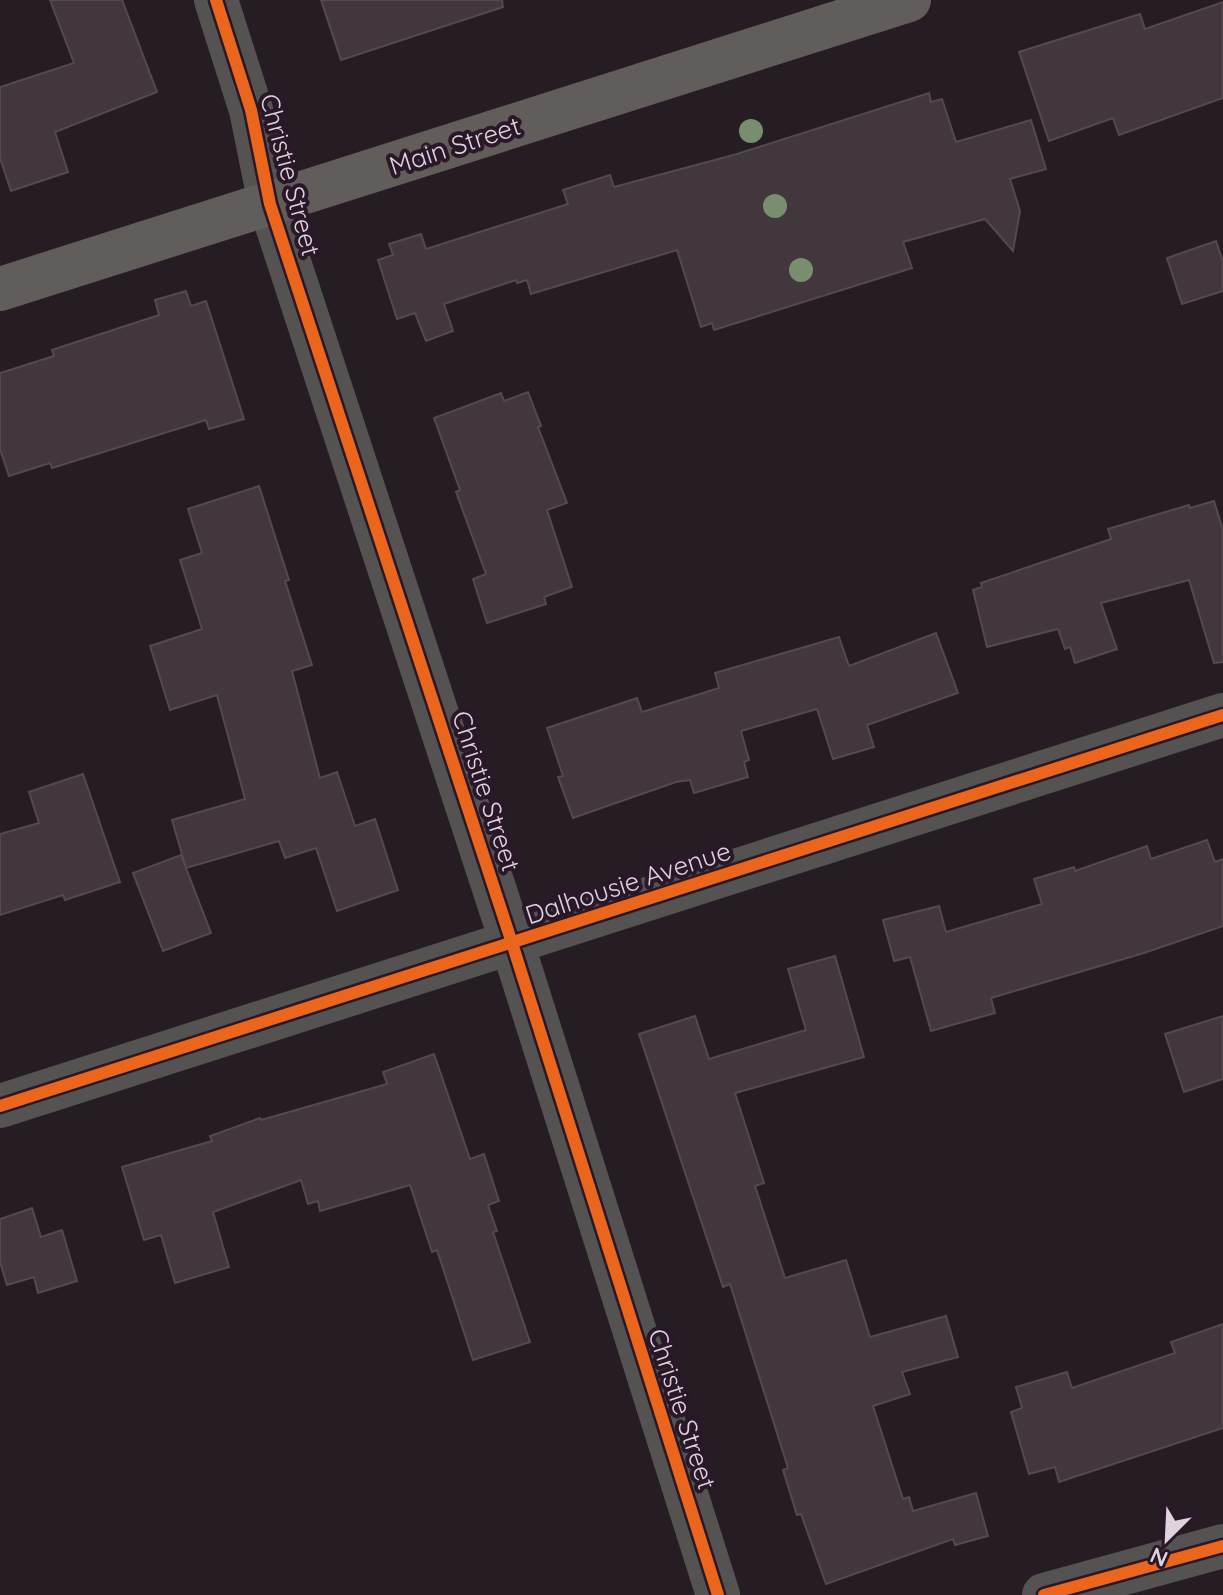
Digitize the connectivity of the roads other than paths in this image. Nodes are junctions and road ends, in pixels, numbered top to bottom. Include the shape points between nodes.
1 (216, 0) edge
2 (909, 0) edge
3 (270, 204) junction
4 (0, 289) edge
5 (1223, 715) edge
6 (512, 943) junction
7 (0, 1106) edge
8 (1223, 1546) edge
9 (1059, 1593) edge
10 (718, 1595) edge

1 - 3 street, Christie Street via 251,110
2 - 3 main road, Main Street
3 - 4 main road, Main Street
3 - 6 street, Christie Street
5 - 6 street, Dalhousie Avenue
6 - 7 street, Dalhousie Avenue
6 - 10 street, Christie Street
8 - 9 street

